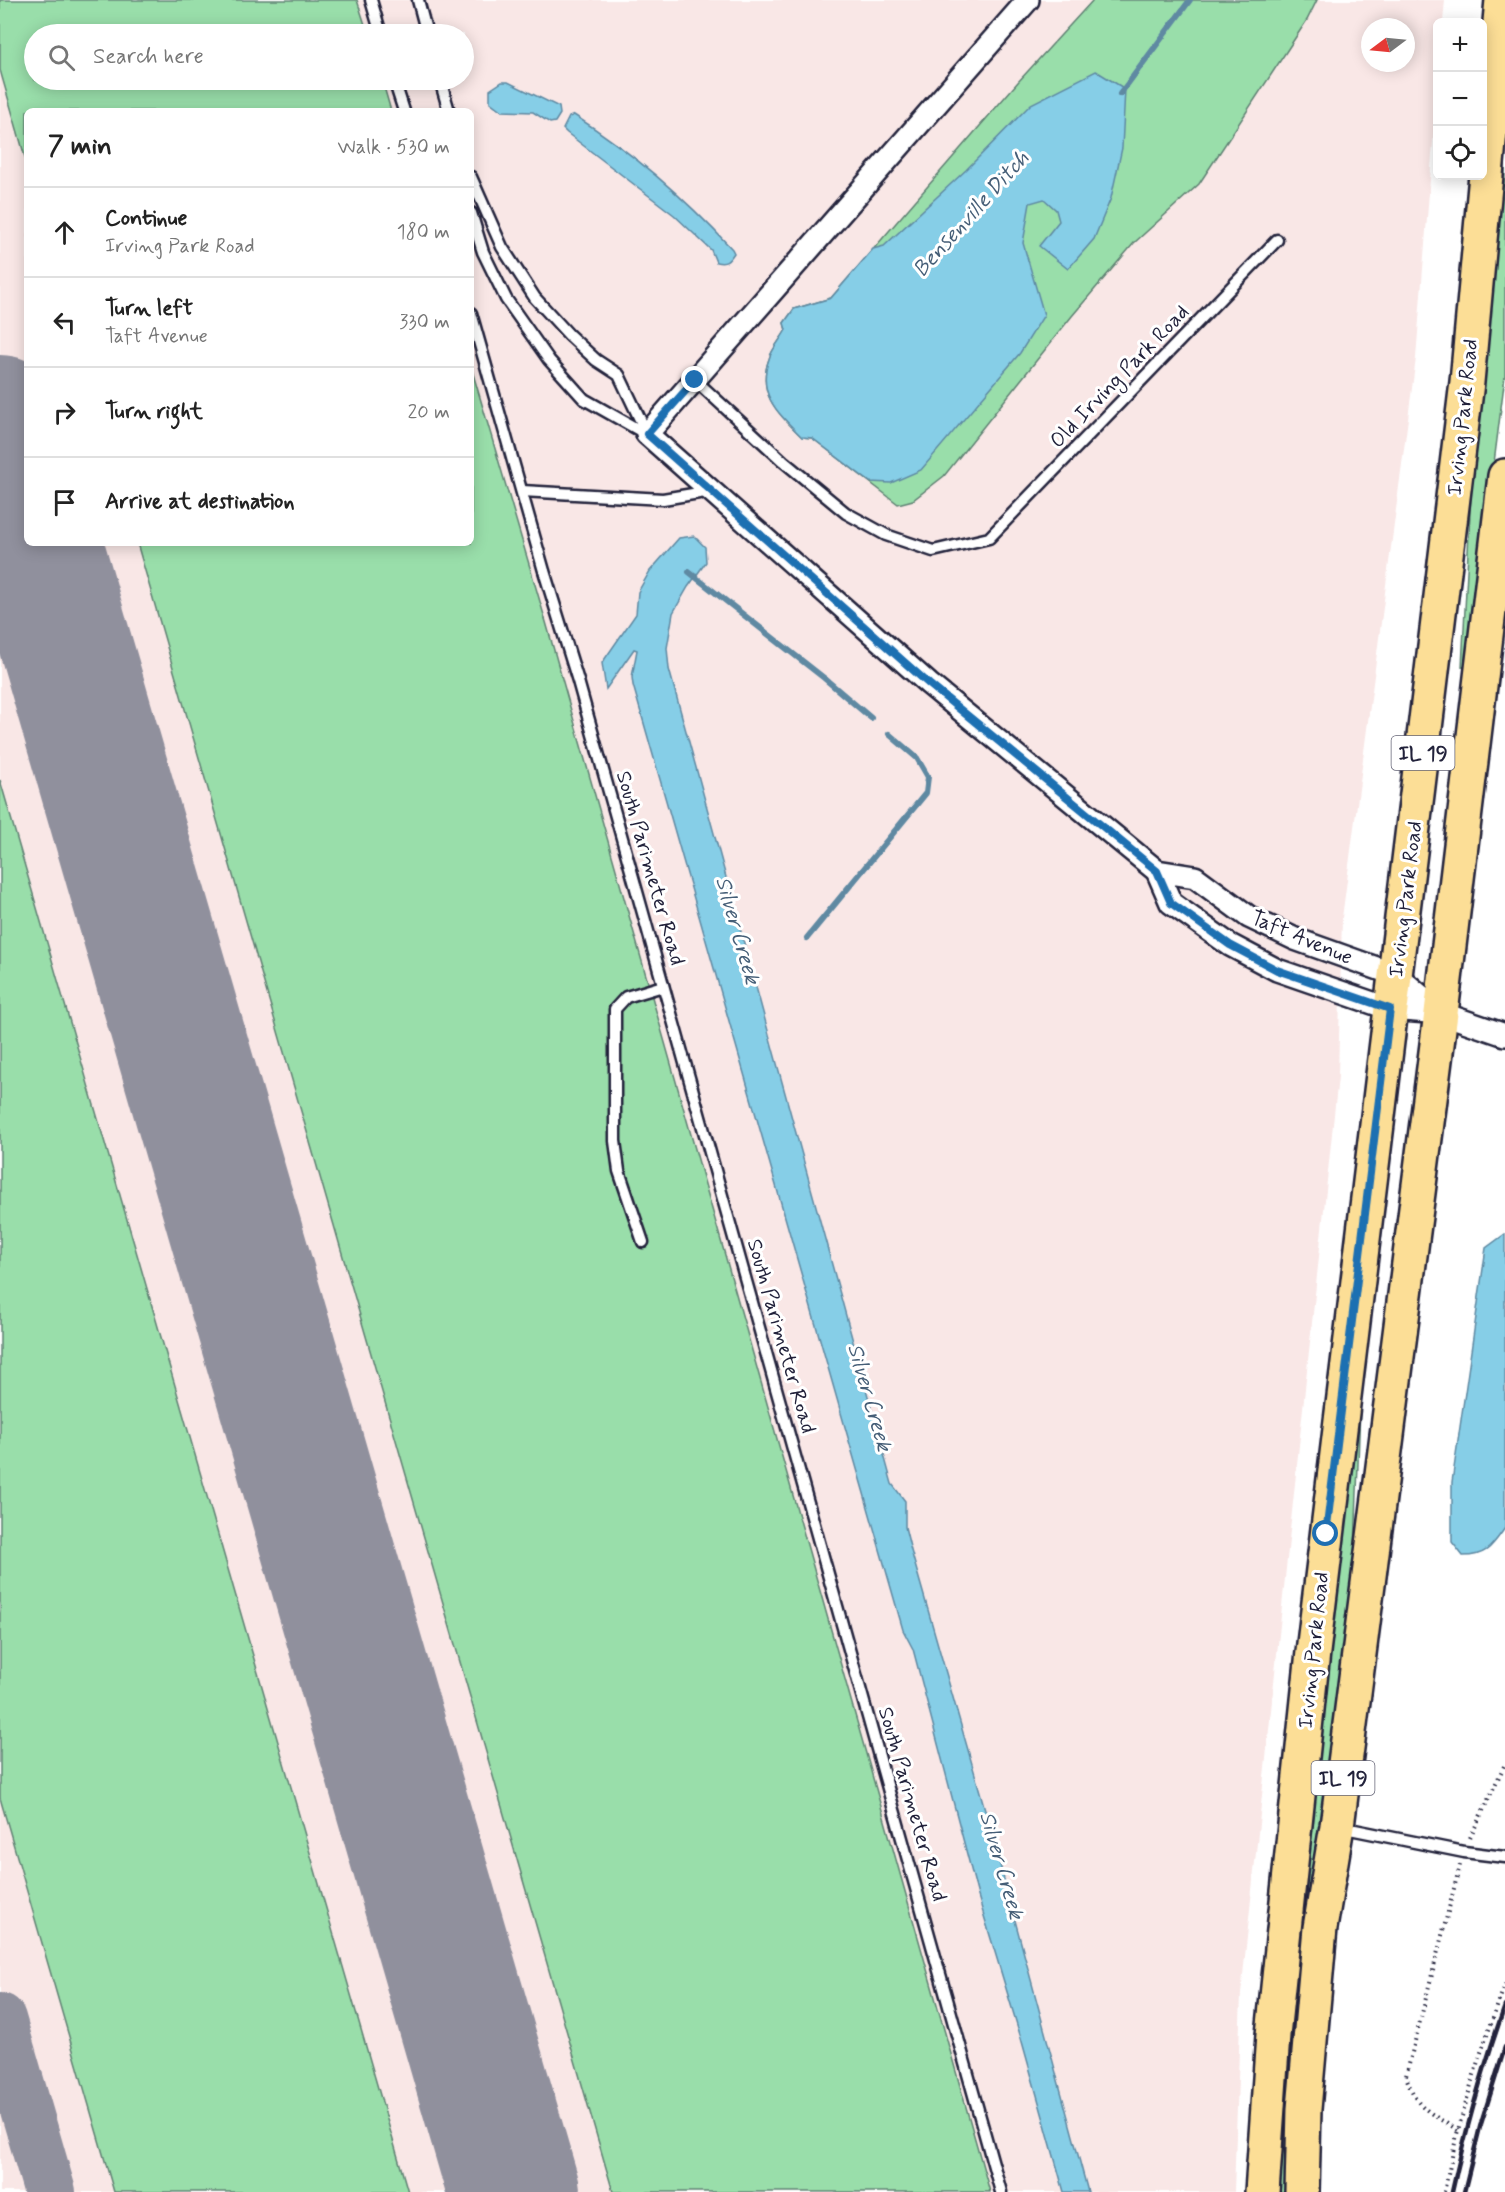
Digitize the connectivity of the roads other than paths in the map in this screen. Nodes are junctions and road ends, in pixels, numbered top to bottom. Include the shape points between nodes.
1 (371, 0) edge
2 (418, 0) edge
3 (1028, 0) edge
4 (1502, 0) edge
5 (378, 24) edge
6 (424, 24) edge
7 (397, 90) edge
8 (443, 90) edge
9 (403, 108) edge
10 (448, 108) edge
11 (474, 184) edge
12 (474, 223) edge
13 (1277, 240) dead end
14 (474, 323) edge
15 (695, 380) junction
16 (647, 434) junction
17 (1505, 476) edge
18 (711, 490) junction
19 (522, 491) junction
20 (1157, 871) junction
21 (1396, 975) junction
22 (663, 986) junction
23 (1390, 1009) junction
24 (1441, 1014) junction
25 (1505, 1035) edge
26 (643, 1242) dead end
27 (1337, 1826) junction
28 (1505, 1857) edge
29 (1001, 2192) edge
30 (1262, 2192) edge
31 (1302, 2192) edge

1 - 5 lane
2 - 6 lane
3 - 15 street
4 - 21 main road, Irving Park Road / IL 19 via 1467,381
7 - 9 lane
8 - 10 lane
11 - 16 lane, Taft Avenue via 502,247 535,298 596,360 619,375
12 - 16 lane via 483,252 506,299 549,360 584,399
13 - 15 lane, Old Irving Park Road via 989,538 933,551 886,535 846,513
14 - 19 lane, South Parimeter Road
15 - 16 street
16 - 18 street, Taft Avenue
17 - 24 main road, Irving Park Road / IL 19
18 - 19 lane via 663,499
18 - 20 street, Taft Avenue via 929,684
19 - 22 lane, South Parimeter Road
20 - 21 street, Taft Avenue via 1195,877 1249,917 1295,939
20 - 23 street, Taft Avenue via 1171,903 1230,945 1277,970
21 - 23 main road, Irving Park Road / IL 19
21 - 24 street, Taft Avenue
22 - 26 lane via 626,997 615,1009 615,1141 619,1171
22 - 29 lane, South Parimeter Road
23 - 24 street, Taft Avenue
23 - 30 main road, Irving Park Road / IL 19 via 1314,1640 1273,2035
24 - 25 street, Taft Avenue
24 - 27 main road, Irving Park Road / IL 19
27 - 28 lane
27 - 31 main road, Irving Park Road / IL 19 via 1320,1928 1304,2109

